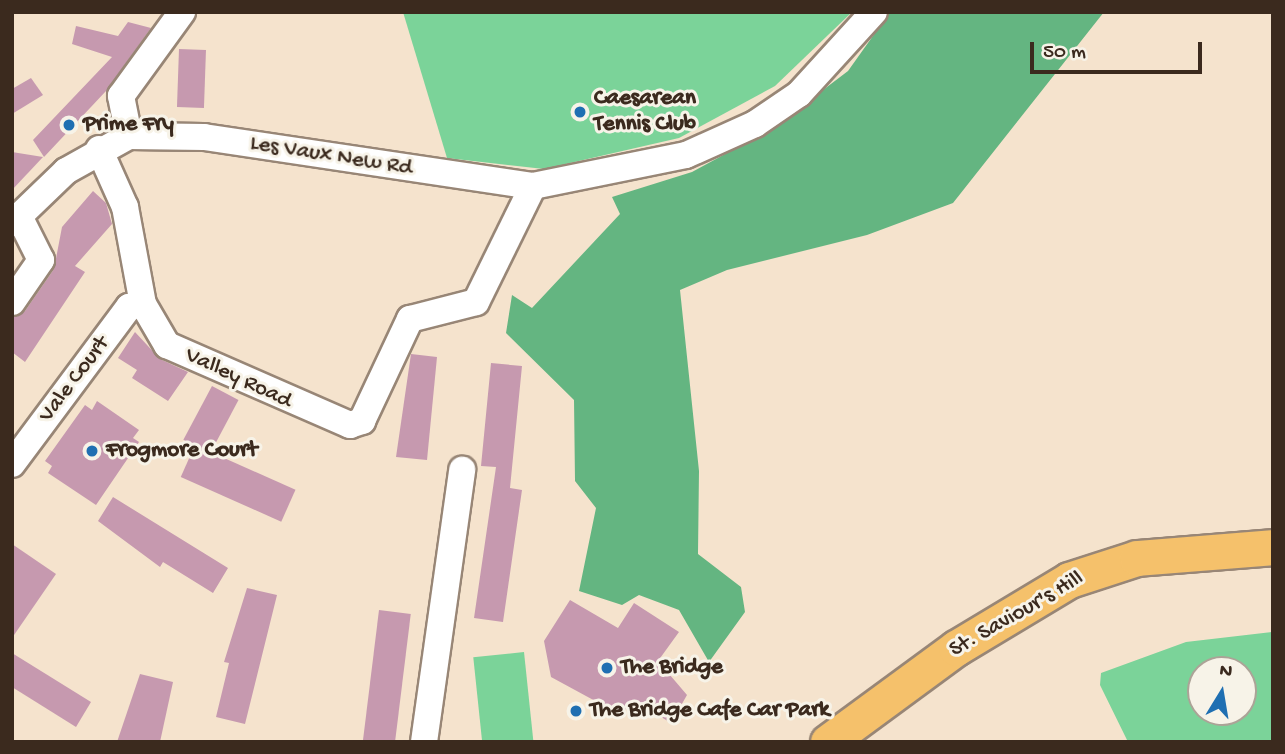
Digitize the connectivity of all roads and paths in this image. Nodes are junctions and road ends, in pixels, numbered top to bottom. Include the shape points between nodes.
1 (181, 12) edge
2 (874, 12) edge
3 (129, 136) junction
4 (99, 149) junction
5 (533, 186) junction
6 (16, 220) edge
7 (12, 302) edge
8 (143, 304) junction
9 (12, 464) edge
10 (462, 470) dead end
11 (1273, 547) edge
12 (424, 742) edge
13 (828, 742) edge

1 - 3 street via 121,96
2 - 5 street via 828,68 755,124 687,155
3 - 4 street
3 - 5 street, Les Vaux New Rd via 204,136
4 - 6 street via 66,171
4 - 8 street, Valley Road via 125,208
5 - 8 street, Valley Road via 477,302 410,319 362,421 350,425 167,345
6 - 7 street via 41,260
8 - 9 street, Vale Court via 129,307
10 - 12 street
11 - 13 main road, St. Saviour's Hill via 1137,558 1069,580 957,648

